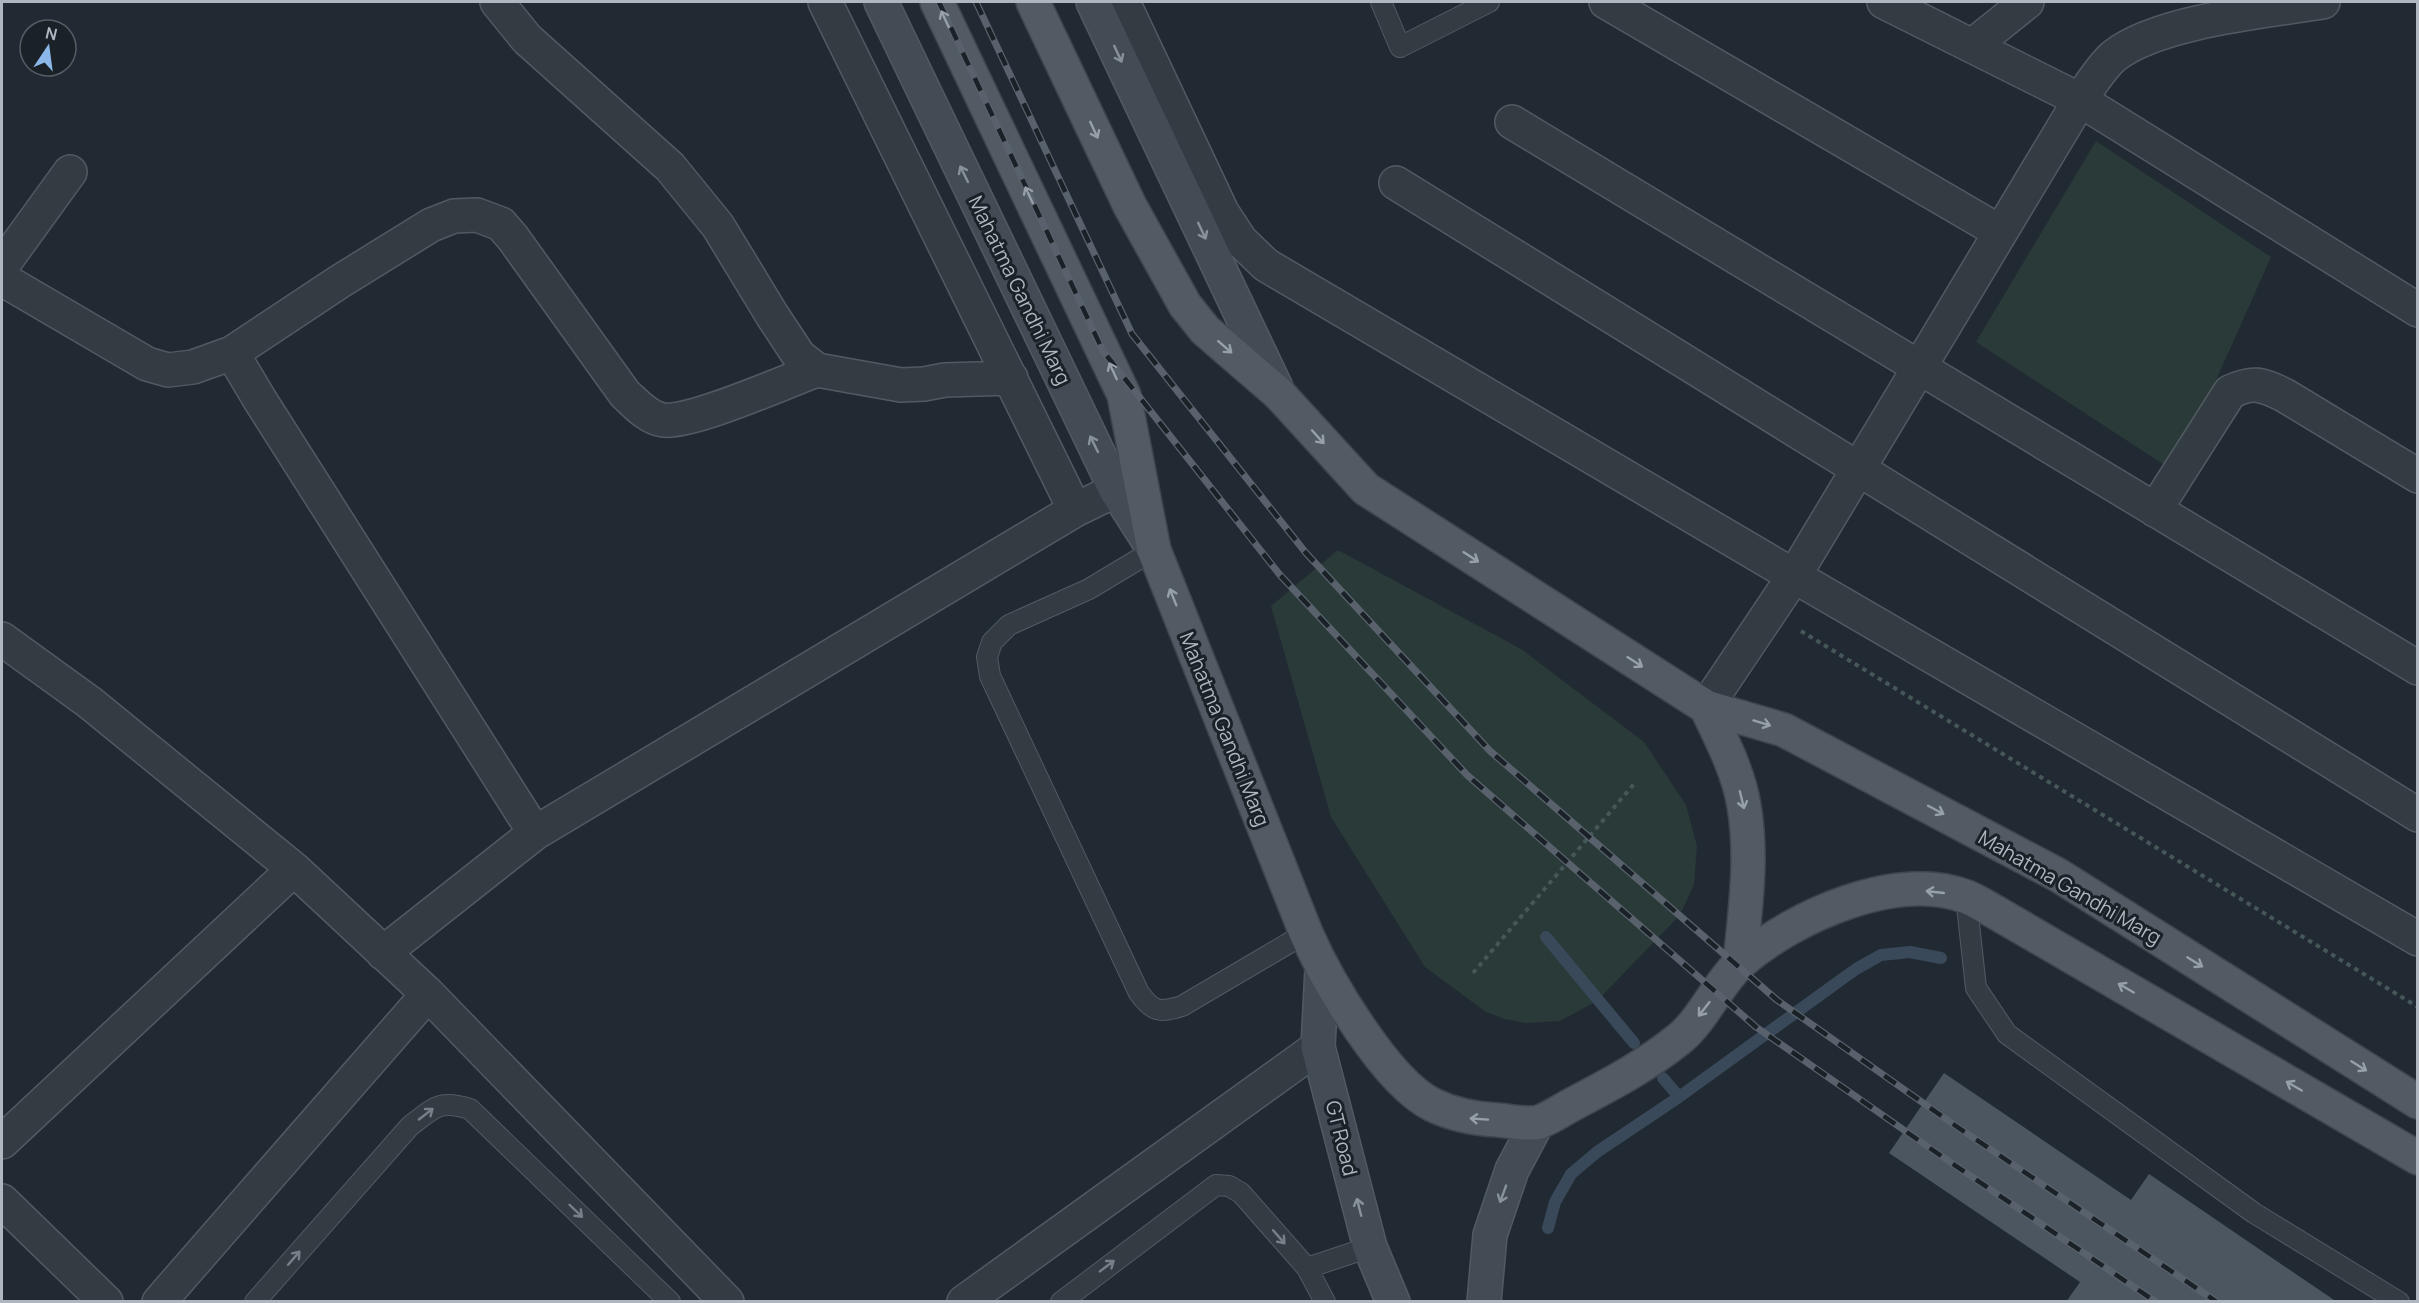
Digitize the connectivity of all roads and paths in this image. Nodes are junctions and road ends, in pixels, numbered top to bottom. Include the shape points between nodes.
1 (497, 2) edge
2 (825, 2) edge
3 (881, 2) edge
4 (937, 2) edge
5 (1033, 2) edge
6 (1093, 2) edge
7 (1123, 2) edge
8 (1381, 2) edge
9 (1489, 2) edge
10 (1606, 2) edge
11 (1884, 2) edge
12 (2027, 2) edge
13 (2323, 2) edge
14 (1972, 46) junction
15 (2080, 100) junction
16 (1512, 122) dead end
17 (70, 172) dead end
18 (1396, 183) dead end
19 (2000, 232) junction
20 (2, 266) edge
21 (2, 279) edge
22 (2418, 310) edge
23 (232, 353) junction
24 (1919, 367) junction
25 (817, 370) junction
26 (1011, 378) junction
27 (1279, 394) junction
28 (1858, 469) junction
29 (2418, 476) edge
30 (1116, 490) junction
31 (1075, 510) junction
32 (2155, 510) junction
33 (1154, 550) junction
34 (1794, 576) junction
35 (1769, 612) junction
36 (2, 639) edge
37 (2418, 668) edge
38 (1706, 707) junction
39 (1634, 784) dead end
40 (2418, 815) edge
41 (535, 833) junction
42 (294, 869) junction
43 (1966, 897) junction
44 (1305, 933) junction
45 (2418, 939) edge
46 (382, 953) junction
47 (1740, 963) junction
48 (1322, 969) junction
49 (1473, 973) dead end
50 (428, 994) junction
51 (2418, 1007) edge
52 (1318, 1047) junction
53 (2418, 1102) edge
54 (1537, 1123) junction
55 (2, 1142) edge
56 (2418, 1158) edge
57 (2, 1201) edge
58 (1370, 1247) junction
59 (1307, 1268) junction
60 (106, 1302) edge
61 (159, 1302) edge
62 (255, 1302) edge
63 (670, 1302) edge
64 (727, 1302) edge
65 (964, 1302) edge
66 (1060, 1302) edge
67 (1325, 1302) edge
68 (1393, 1302) edge
69 (1484, 1302) edge
70 (2399, 1302) edge

1 - 25 street via 527,39 670,167 718,226 799,356
2 - 26 street
30 -> 3 main road, Mahatma Gandhi Marg
33 -> 4 main road via 1125,395
5 -> 27 main road via 1130,206 1185,305 1204,330
6 -> 27 main road, Mahatma Gandhi Marg
7 - 34 street via 1222,212 1241,241 1266,265
8 - 9 lane via 1400,47
10 - 19 street
11 - 14 street
12 - 14 street
13 - 15 street via 2193,24 2146,39 2114,56
14 - 15 street
15 - 19 street
15 - 22 street
16 - 24 street
17 - 20 street
18 - 28 street
19 - 24 street
21 - 23 street via 147,364 168,370 193,367
23 - 25 street via 431,225 454,216 477,215 501,224 625,394 642,410 661,420 677,420 709,410
23 - 41 street
24 - 28 street
24 - 32 street
25 - 26 street via 901,385
26 - 31 street
27 -> 38 main road, Mahatma Gandhi Marg via 1366,489
28 - 34 street
28 - 40 street
29 - 32 street via 2284,395 2264,385 2244,385 2230,392
30 - 31 street
30 - 33 main road, Mahatma Gandhi Marg
31 - 41 street
32 - 37 street
44 -> 33 main road, Mahatma Gandhi Marg
33 - 44 lane via 1089,589 1009,626 992,642 987,657 990,676 1139,993 1149,1006 1164,1011 1182,1006
34 - 35 street
34 - 45 street
35 - 38 street
35 - 51 path
36 - 42 street via 89,702
38 -> 47 main road via 1724,743 1744,804 1748,873
38 -> 53 main road, Mahatma Gandhi Marg via 1784,730 2058,875
39 - 49 path
41 - 46 street
42 - 46 street
42 - 55 street
43 -> 47 main road via 1934,891 1864,897 1796,923
56 -> 43 main road
43 - 70 lane via 1976,987 2007,1034 2254,1213
44 - 48 main road, Mahatma Gandhi Marg
46 - 50 street
47 -> 54 main road via 1681,1038 1624,1078
48 - 52 main road, GT Road
54 -> 48 main road, Mahatma Gandhi Marg via 1469,1118 1432,1105 1405,1086 1384,1062
50 - 61 street
50 - 64 street
58 -> 52 main road, GT Road
52 - 65 street
54 -> 69 main road via 1512,1170 1490,1235
57 - 60 street
58 - 59 lane
58 - 68 main road, GT Road
66 -> 59 lane via 1216,1185 1229,1186 1241,1193
59 - 67 lane
62 -> 63 lane via 410,1126 436,1107 453,1103 471,1109

